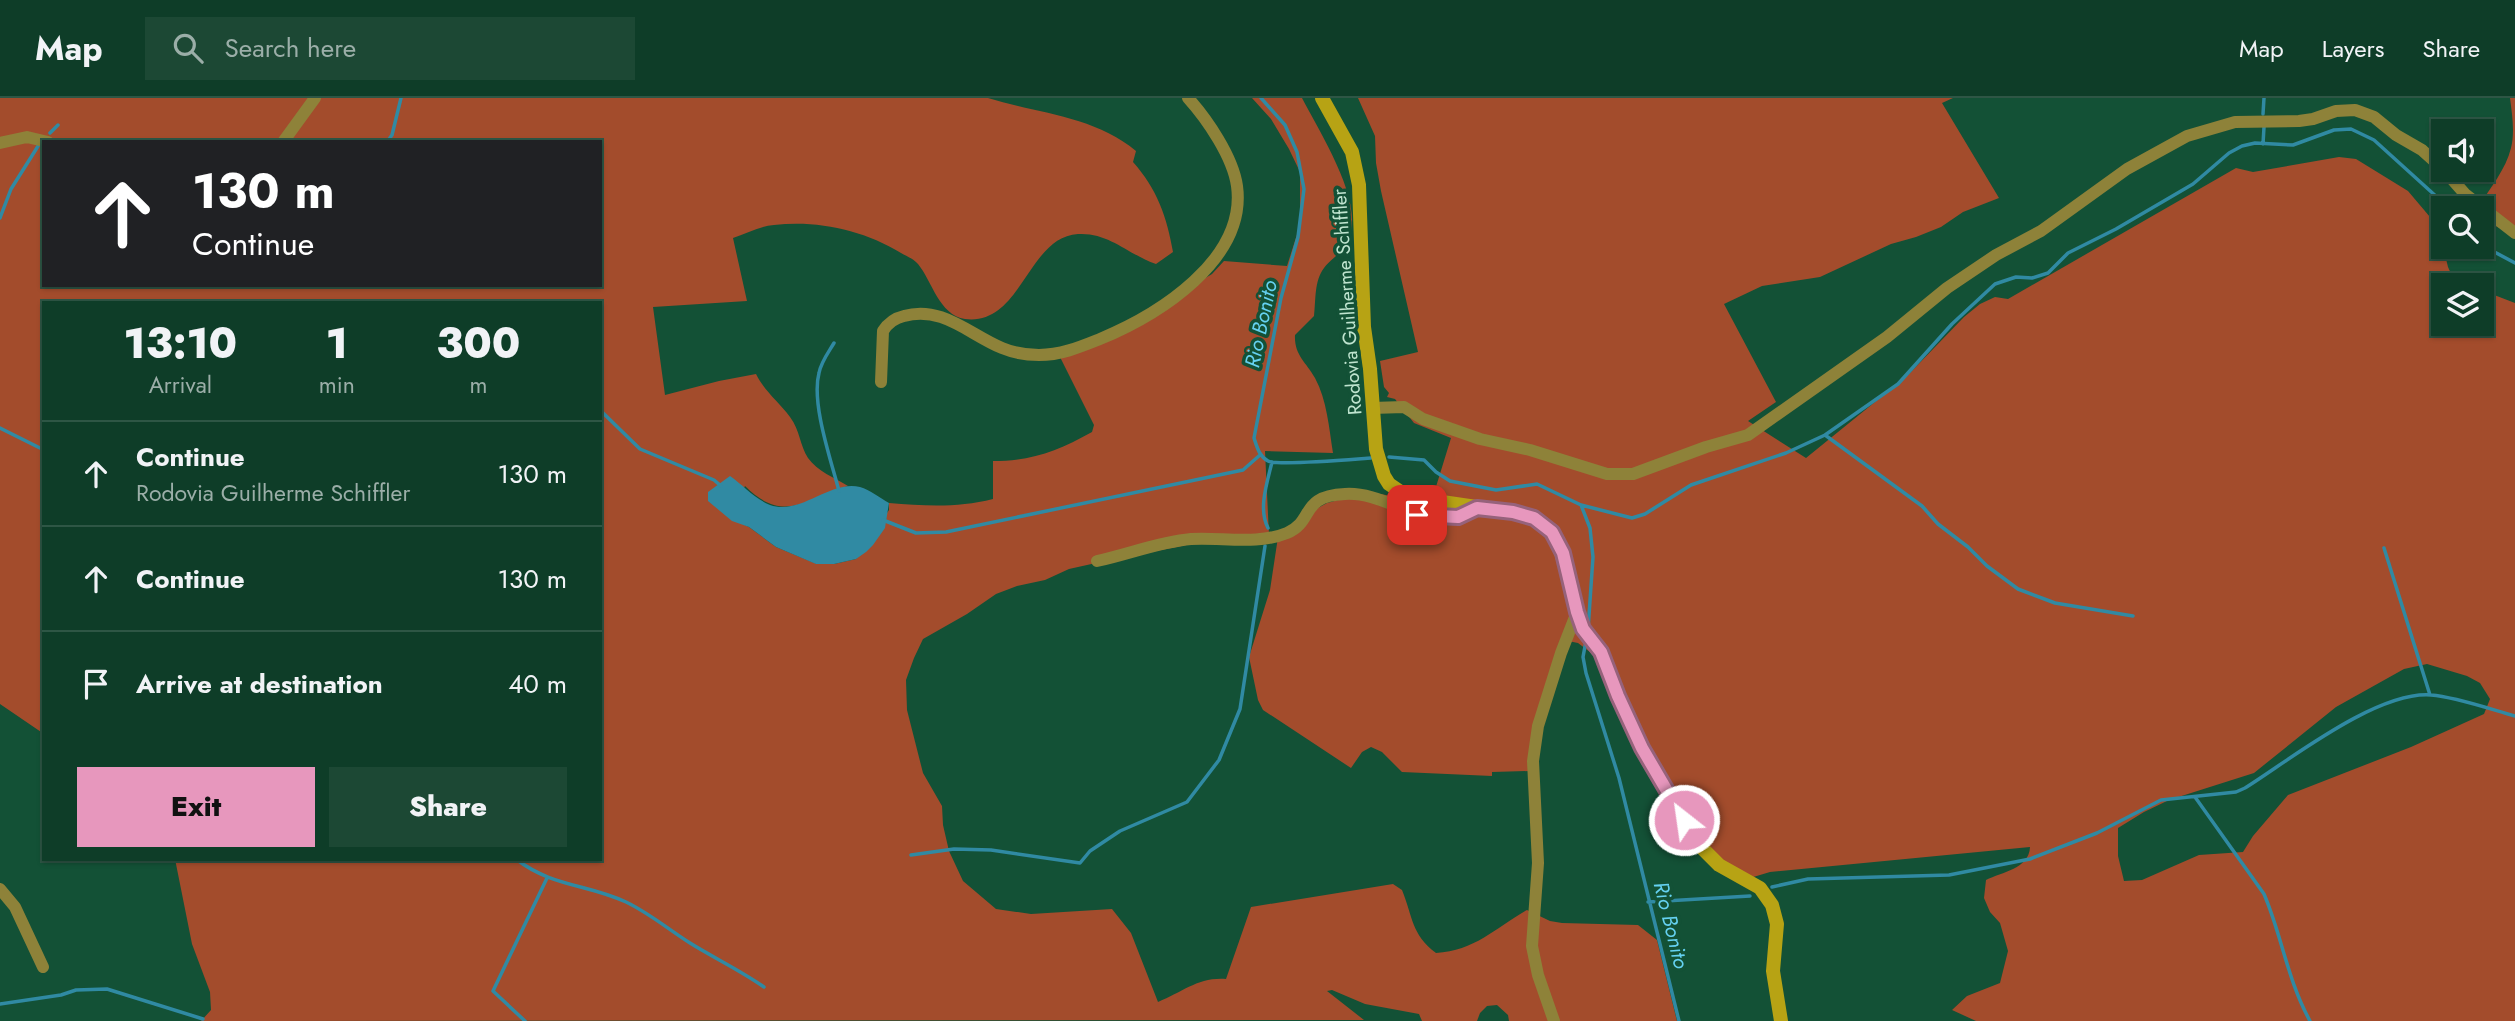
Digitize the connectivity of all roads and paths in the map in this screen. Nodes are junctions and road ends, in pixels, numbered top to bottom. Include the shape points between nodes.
1 (315, 98) edge
2 (1188, 98) edge
3 (1322, 98) edge
4 (42, 140) edge
5 (284, 140) edge
6 (0, 144) edge
7 (2431, 158) edge
8 (2454, 182) edge
9 (2515, 233) edge
10 (881, 382) dead end
11 (1373, 408) junction
12 (1477, 508) junction
13 (1097, 561) dead end
14 (1577, 612) junction
15 (0, 888) edge
16 (43, 967) dead end
17 (1554, 1021) edge
18 (1781, 1021) edge

1 - 5 street
2 - 10 street via 1225,155 1236,178 1238,196 1226,240 1194,282 1117,332 1047,355 1004,349 943,316 898,317 883,331
3 - 11 street, Rodovia Guilherme Schiffler via 1352,152 1359,185 1364,327
4 - 6 street via 27,136
7 - 11 street via 2374,117 2355,110 2299,121 2235,122 2187,136 2127,169 2041,231 1996,254 1748,435 1633,474 1607,474 1480,439 1423,419 1404,407
8 - 9 street
11 - 12 street, Rodovia Guilherme Schiffler via 1376,449 1389,484 1409,496
12 - 13 street via 1458,517 1431,517 1369,496 1330,495 1317,500 1296,529 1283,535 1172,541
12 - 14 street, Rodovia Guilherme Schiffler via 1524,514 1552,532 1563,553
14 - 17 street via 1538,726 1533,761 1538,863 1532,946
14 - 18 street, Rodovia Guilherme Schiffler via 1601,652 1642,748 1698,844 1713,860 1760,888 1772,905 1777,924 1773,971
15 - 16 street via 15,907

